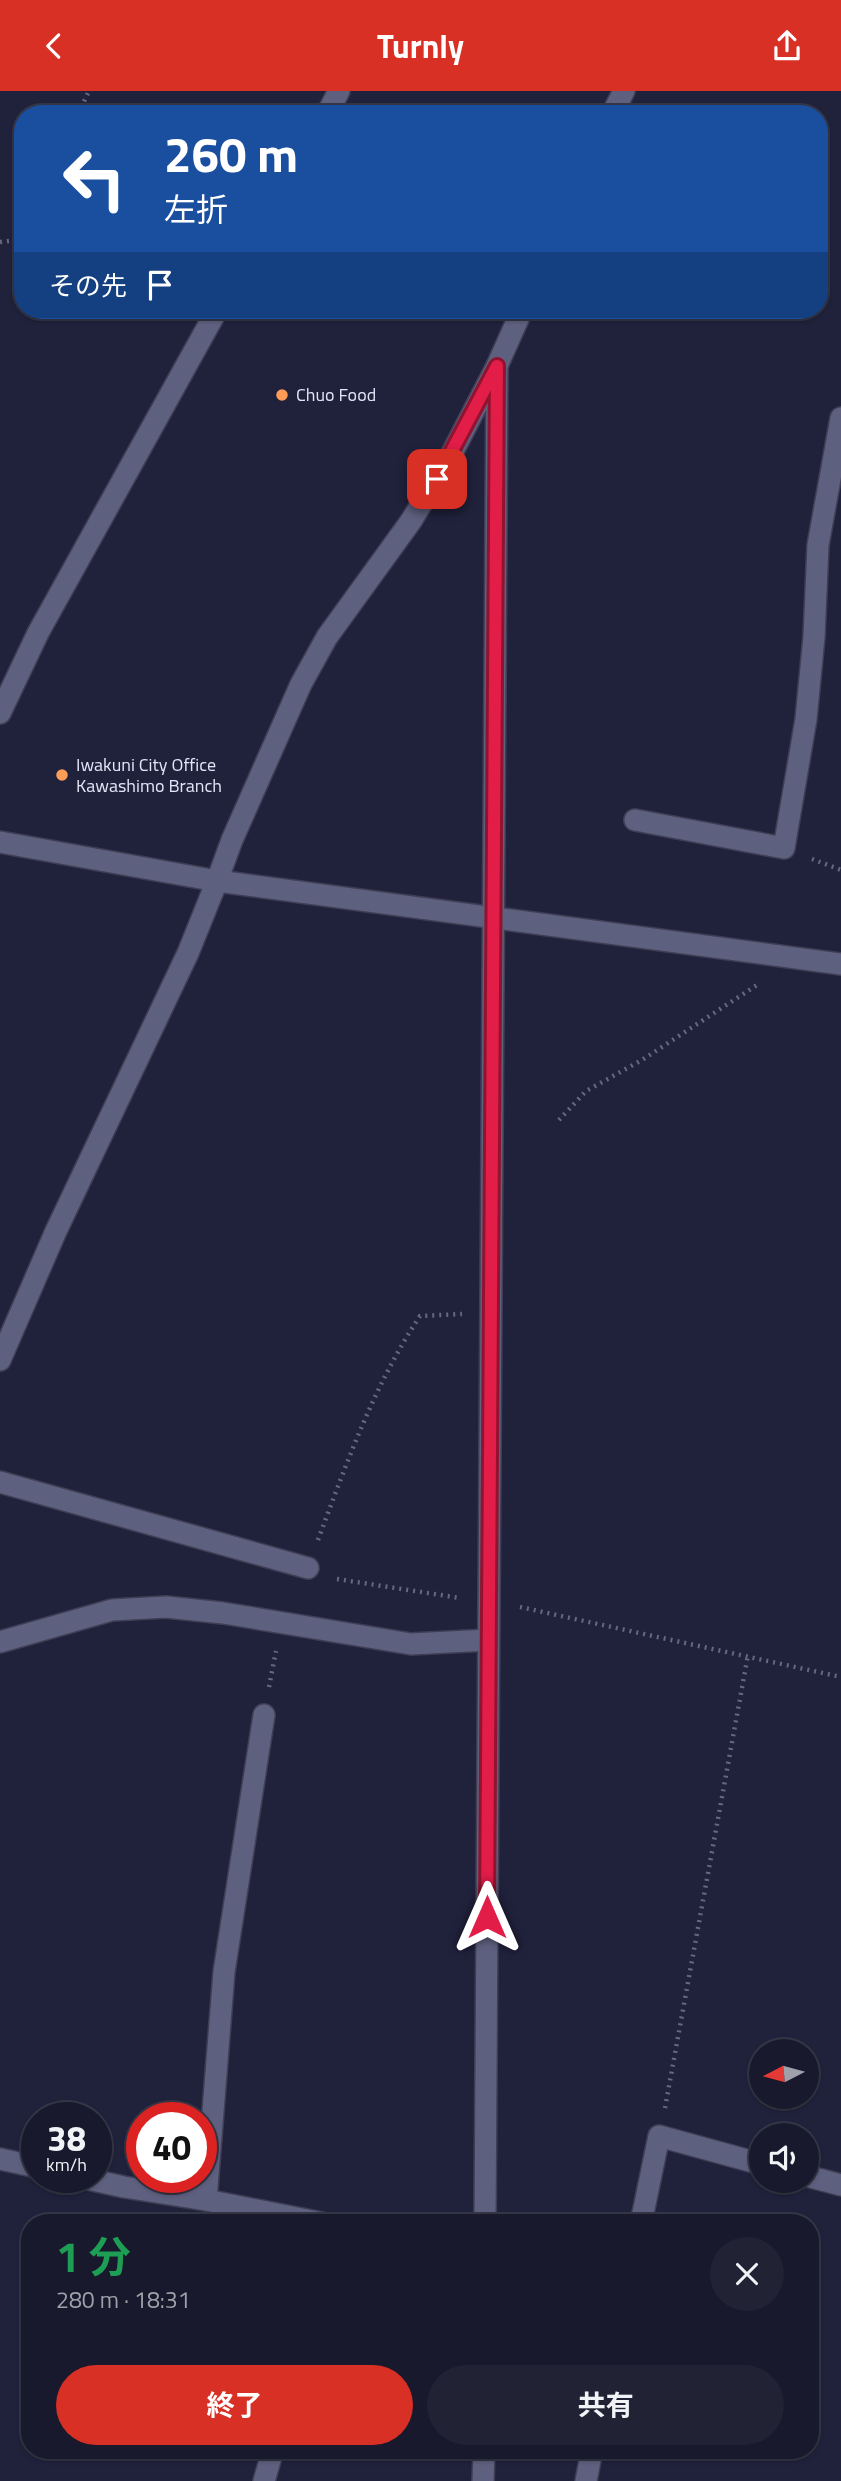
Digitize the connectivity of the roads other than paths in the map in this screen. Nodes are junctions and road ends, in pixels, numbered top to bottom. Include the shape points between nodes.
1 (212, 319) edge
2 (518, 319) edge
3 (497, 366) junction
4 (841, 418) edge
5 (0, 713) edge
6 (635, 820) dead end
7 (0, 842) edge
8 (217, 881) junction
9 (493, 918) junction
10 (841, 964) edge
11 (0, 1360) edge
12 (0, 1482) edge
13 (308, 1568) road end
14 (2, 1637) edge
15 (488, 1640) junction
16 (264, 1715) dead end
17 (0, 2159) edge
18 (749, 2161) edge
19 (21, 2164) edge
20 (819, 2179) edge
21 (112, 2184) edge
22 (841, 2185) edge
23 (206, 2200) junction
24 (277, 2214) edge
25 (485, 2214) edge
26 (643, 2214) edge
27 (270, 2459) edge
28 (484, 2459) edge
29 (590, 2459) edge
30 (264, 2481) edge
31 (483, 2481) edge
32 (586, 2481) edge

1 - 5 street via 38,633
2 - 3 street
3 - 8 street via 411,521 327,637 301,684
3 - 9 street
4 - 6 street via 818,545 806,719 784,848
7 - 8 street
8 - 9 street
8 - 11 street
9 - 10 street
9 - 15 street
12 - 13 street
14 - 15 street via 112,1610 166,1608 411,1644
15 - 25 street
16 - 23 street via 224,1972
17 - 19 street
18 - 26 street via 659,2136
20 - 22 street
21 - 23 street
23 - 24 street
27 - 30 street
28 - 31 street
29 - 32 street

